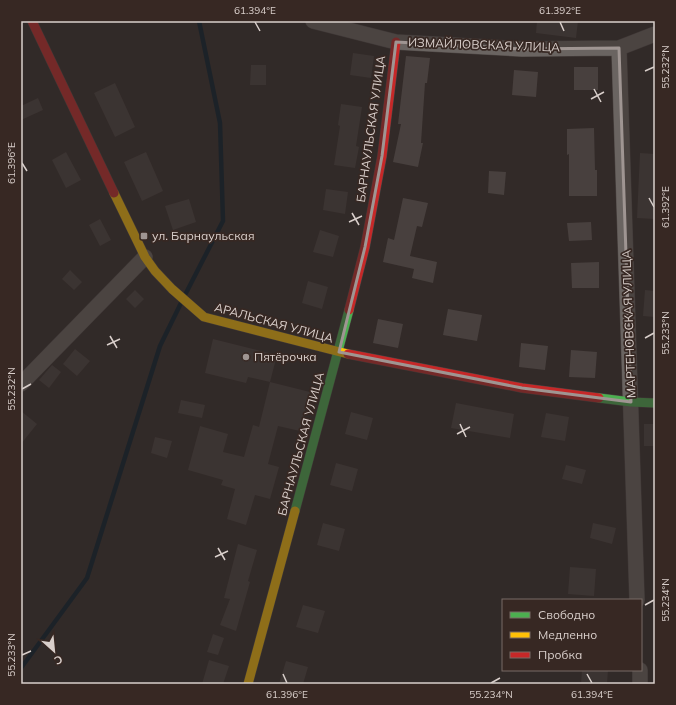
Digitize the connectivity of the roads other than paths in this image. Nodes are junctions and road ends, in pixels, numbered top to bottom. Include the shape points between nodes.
1 (32, 21) edge
2 (313, 21) edge
3 (655, 34) edge
4 (396, 42) junction
5 (619, 48) junction
6 (145, 257) junction
7 (339, 352) junction
8 (21, 384) edge
9 (631, 402) junction
10 (655, 403) edge
11 (638, 599) edge
12 (640, 671) edge
13 (248, 684) edge
14 (640, 684) edge

1 - 6 street, АРАЛЬСКАЯ УЛИЦА
2 - 4 street, ИЗМАЙЛОВСКАЯ УЛИЦА
3 - 5 street, ИЗМАЙЛОВСКАЯ УЛИЦА
4 - 5 street, ИЗМАЙЛОВСКАЯ УЛИЦА via 522,49
4 - 7 street, БАРНАУЛЬСКАЯ УЛИЦА via 382,156 365,247
5 - 9 street, МАРТЕНОВСКАЯ УЛИЦА
6 - 7 street, АРАЛЬСКАЯ УЛИЦА via 172,289 204,317
6 - 8 street
7 - 9 street, АРАЛЬСКАЯ УЛИЦА via 522,388
7 - 13 street, БАРНАУЛЬСКАЯ УЛИЦА
9 - 10 street, АРАЛЬСКАЯ УЛИЦА
9 - 11 street, МАРТЕНОВСКАЯ УЛИЦА
12 - 14 street

